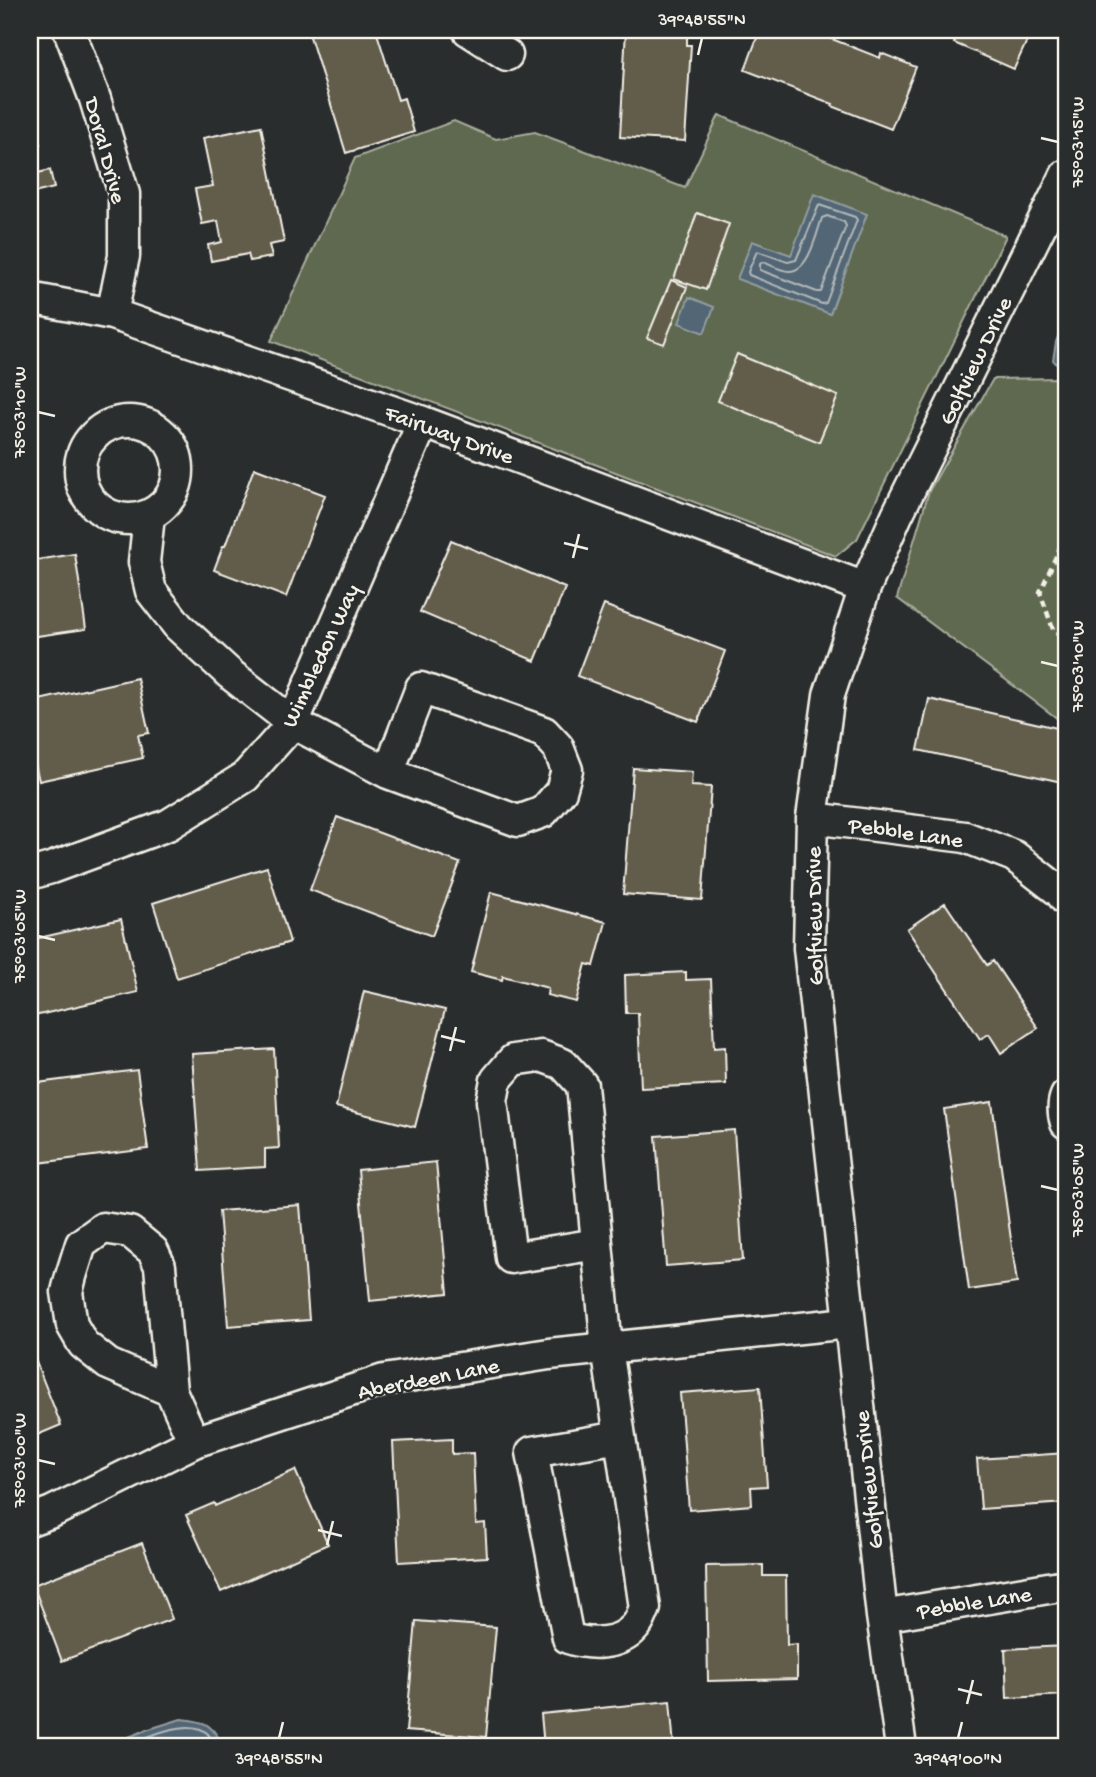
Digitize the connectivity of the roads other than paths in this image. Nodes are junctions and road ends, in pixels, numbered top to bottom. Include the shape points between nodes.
1 (69, 30) edge
2 (468, 30) edge
3 (507, 55) dead end
4 (1066, 175) edge
5 (30, 298) edge
6 (112, 314) junction
7 (423, 422) junction
8 (149, 516) dead end
9 (865, 589) junction
10 (293, 723) junction
11 (388, 773) junction
12 (812, 818) junction
13 (30, 874) edge
14 (1066, 900) edge
15 (1066, 1096) edge
16 (1066, 1123) edge
17 (597, 1244) junction
18 (849, 1323) junction
19 (607, 1348) junction
20 (171, 1391) junction
21 (620, 1437) junction
22 (194, 1442) junction
23 (30, 1520) edge
24 (1066, 1585) edge
25 (882, 1616) junction
26 (901, 1747) edge

1 - 6 street, Doral Drive via 124,194 124,256
2 - 3 street
4 - 9 street, Golfview Drive via 897,515
5 - 6 street, Fairway Drive
6 - 7 street, Fairway Drive
7 - 9 street, Fairway Drive
7 - 10 street, Wimbledon Way
8 - 10 street via 144,562 151,591 178,626
9 - 12 street, Golfview Drive via 829,695
10 - 11 street
10 - 13 street, Wimbledon Way via 245,777 168,825
11 - 11 street via 518,821 543,812 561,791 567,770 558,747 544,732 421,688
12 - 14 street, Pebble Lane via 965,837 1014,856
12 - 18 street, Golfview Drive via 809,948
15 - 16 street
17 - 17 street via 582,1085 563,1064 541,1056 513,1060 496,1080 492,1101 510,1258
17 - 19 street
18 - 19 street, Aberdeen Lane
18 - 25 street, Golfview Drive
19 - 21 street
19 - 22 street, Aberdeen Lane via 384,1380
20 - 20 street via 160,1266 153,1251 130,1232 103,1228 81,1244 68,1292 72,1325 83,1344 108,1364
20 - 22 street
21 - 21 street via 645,1608 626,1636 580,1642 568,1638 532,1452
22 - 23 street, Aberdeen Lane
24 - 25 street, Pebble Lane
25 - 26 street, Golfview Drive

